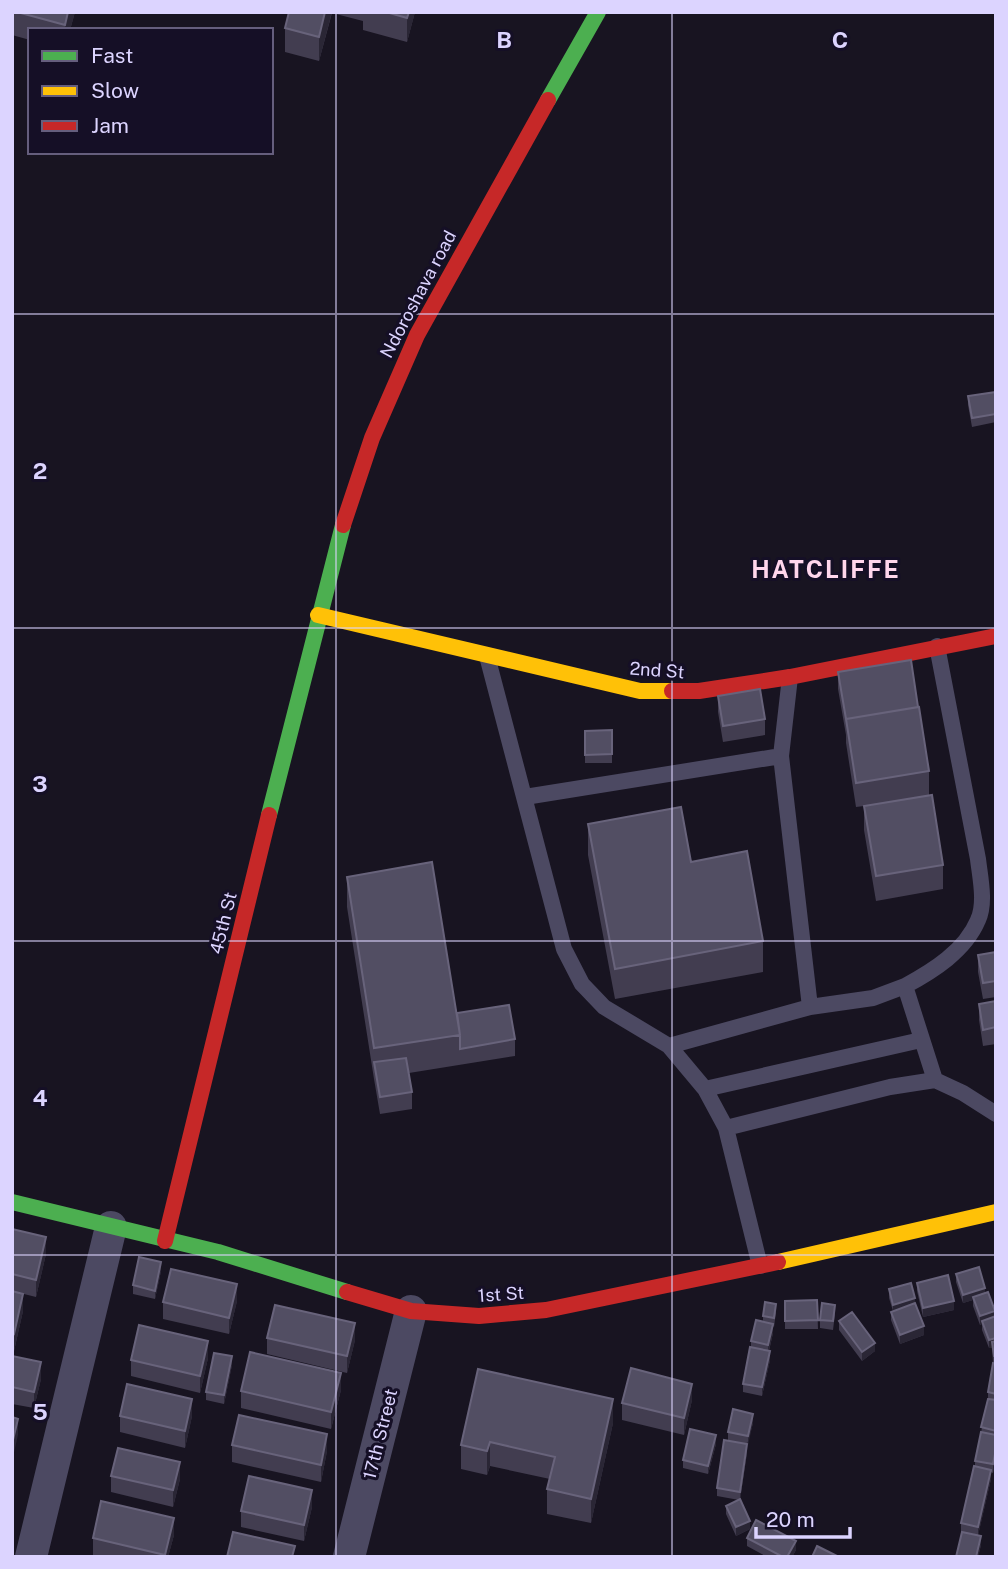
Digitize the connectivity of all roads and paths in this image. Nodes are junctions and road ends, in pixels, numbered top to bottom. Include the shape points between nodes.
1 (598, 12) edge
2 (318, 615) junction
3 (996, 636) edge
4 (937, 646) junction
5 (487, 654) junction
6 (790, 677) junction
7 (781, 756) junction
8 (525, 797) junction
9 (905, 986) junction
10 (810, 1007) junction
11 (921, 1040) junction
12 (669, 1046) junction
13 (935, 1080) junction
14 (705, 1089) junction
15 (996, 1114) edge
16 (726, 1128) junction
17 (12, 1202) edge
18 (996, 1212) edge
19 (111, 1227) junction
20 (165, 1241) junction
21 (760, 1266) junction
22 (411, 1311) junction
23 (31, 1557) edge
24 (349, 1557) edge

1 - 2 street, Ndoroshava road via 396,377 349,499
2 - 5 street, 2nd St
2 - 20 street, 45th St
3 - 4 street, 2nd St
4 - 6 street, 2nd St
4 - 9 lane via 978,859 979,919 961,945 934,970
5 - 6 street, 2nd St via 640,691 699,691
5 - 8 lane
6 - 7 lane
7 - 8 lane
7 - 10 lane
8 - 12 lane via 564,949 582,984 604,1007
9 - 10 lane via 873,998
9 - 11 lane
10 - 12 lane
11 - 13 lane
11 - 14 lane
12 - 14 lane
13 - 15 lane
13 - 16 lane
14 - 16 lane
16 - 21 lane
17 - 19 street, 1st St
18 - 21 street, 1st St
19 - 20 street, 1st St
19 - 23 street
20 - 22 street, 1st St via 218,1252
21 - 22 street, 1st St via 546,1310 479,1316
22 - 24 street, 17th Street

